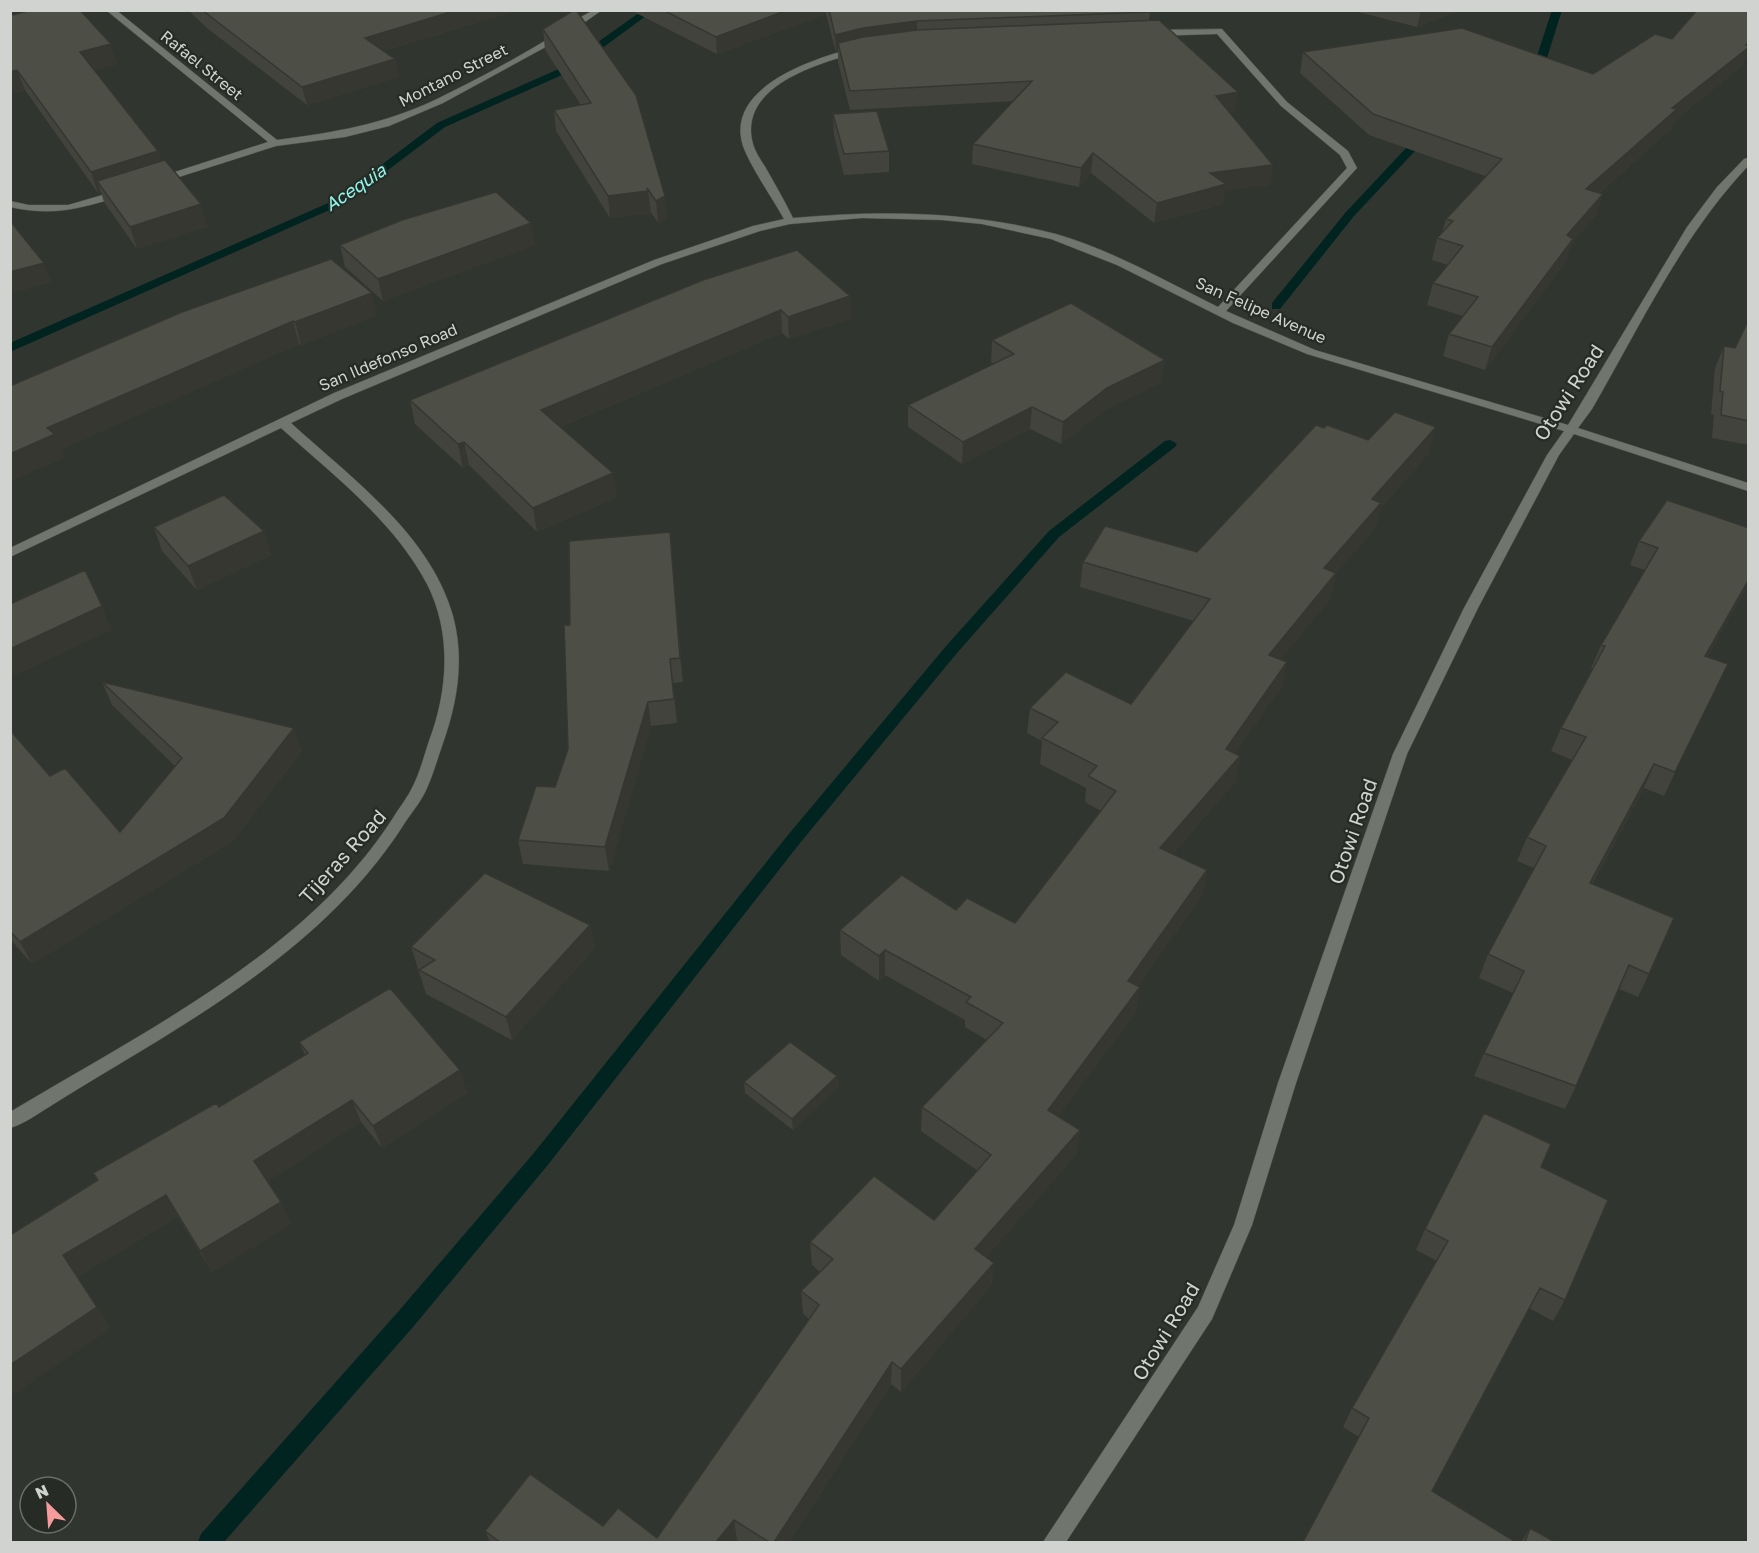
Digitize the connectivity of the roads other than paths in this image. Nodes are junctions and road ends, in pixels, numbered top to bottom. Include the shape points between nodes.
1 (110, 10) edge
2 (597, 10) edge
3 (1138, 34) edge
4 (869, 48) edge
5 (275, 143) junction
6 (1749, 161) edge
7 (144, 185) edge
8 (133, 189) edge
9 (11, 203) edge
10 (790, 221) junction
11 (1219, 312) junction
12 (282, 422) junction
13 (1571, 430) junction
14 (1749, 487) edge
15 (10, 553) edge
16 (10, 1120) edge
17 (1054, 1542) edge

1 - 5 street, Rafael Street
2 - 5 street, Montano Street via 561,35 450,96 386,124
3 - 11 street via 1220,31 1284,104 1344,153 1352,168
4 - 10 street via 832,57 789,75 760,96 751,108 745,132 748,146
5 - 7 street, Montano Street
6 - 13 street, Otowi Road via 1692,227
8 - 9 street via 69,208 29,208
10 - 11 street, San Felipe Avenue via 901,214 1017,228 1088,249
10 - 12 street, San Ildefonso Road via 723,238 658,262 387,374
11 - 13 street, San Felipe Avenue via 1311,352
12 - 15 street, San Ildefonso Road
12 - 16 street, Tijeras Road via 385,517 421,562 435,587 452,641 453,670 450,699 433,762 399,826 337,898 301,931 213,996
13 - 14 street, San Felipe Avenue
13 - 17 street, Otowi Road via 1553,454 1476,598 1400,754 1287,1083 1243,1225 1205,1313

